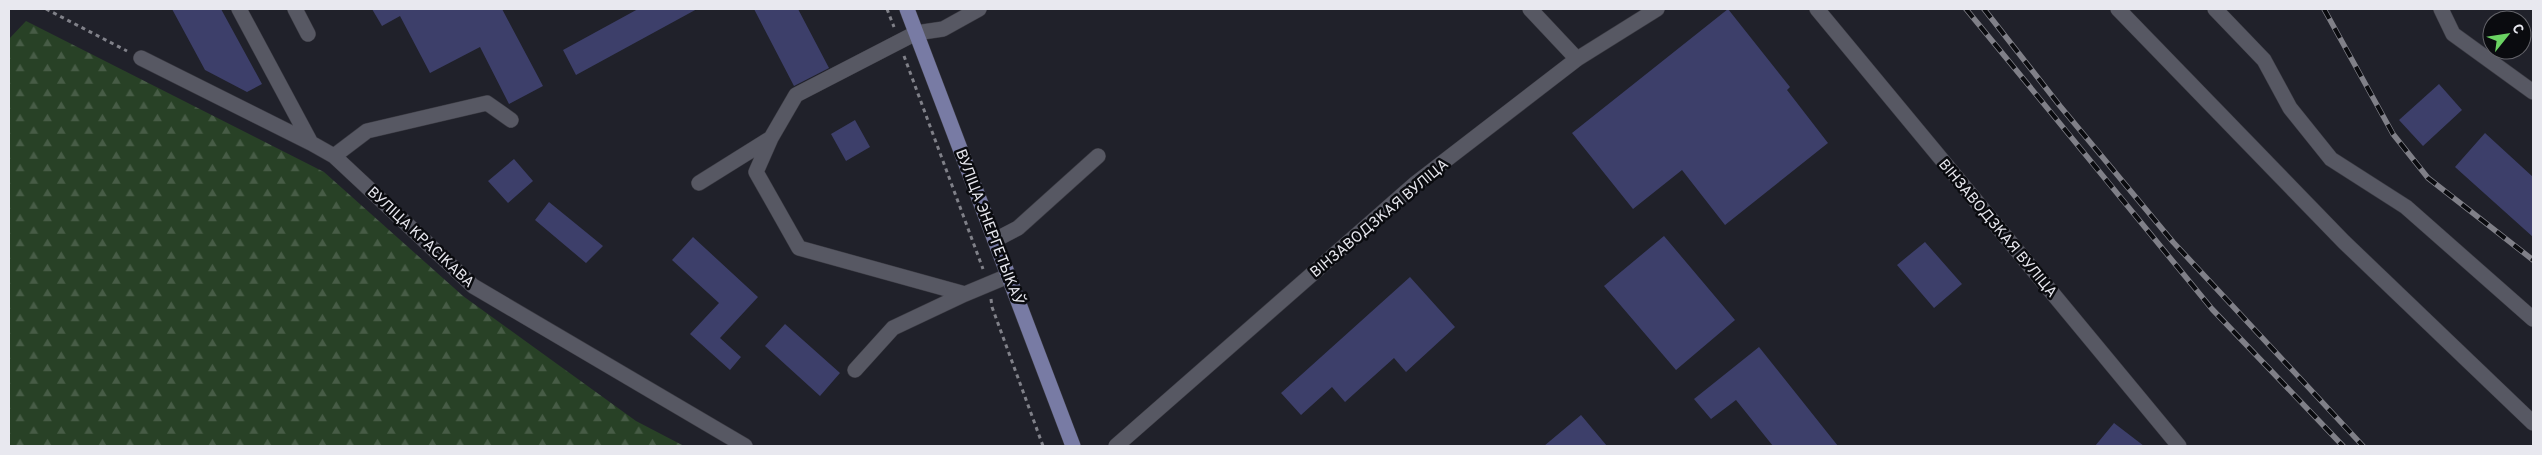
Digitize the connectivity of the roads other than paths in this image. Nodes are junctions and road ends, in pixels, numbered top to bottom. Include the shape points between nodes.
1 (239, 9) edge
2 (295, 9) edge
3 (906, 9) edge
4 (979, 9) edge
5 (1530, 9) edge
6 (1657, 9) edge
7 (1817, 9) edge
8 (2118, 9) edge
9 (2215, 9) edge
10 (2441, 9) edge
11 (916, 32) junction
12 (308, 34) dead end
13 (141, 58) road end
14 (1577, 59) junction
15 (2533, 92) edge
16 (511, 120) dead end
17 (772, 138) junction
18 (311, 143) junction
19 (334, 156) junction
20 (1098, 156) dead end
21 (699, 182) dead end
22 (995, 240) junction
23 (1008, 276) junction
24 (965, 294) junction
25 (2533, 319) edge
26 (855, 370) dead end
27 (2533, 423) edge
28 (745, 446) edge
29 (1073, 446) edge
30 (1116, 446) edge
31 (2179, 446) edge

1 - 18 street
2 - 12 street
3 - 11 main road, ВУЛІЦА ЭНЕРГЕТЫКАЎ
4 - 11 street via 943,29
5 - 14 street
6 - 14 street, ВІНЗАВОДЗКАЯ ВУЛІЦА
7 - 31 street, ВІНЗАВОДЗКАЯ ВУЛІЦА
8 - 27 street via 2344,242
9 - 25 street via 2264,60 2290,108 2331,158 2406,207
10 - 15 street via 2453,34
11 - 17 street via 796,95
11 - 22 main road, ВУЛІЦА ЭНЕРГЕТЫКАЎ
13 - 18 street, ВУЛІЦА КРАСІКАВА
14 - 30 street, ВІНЗАВОДЗКАЯ ВУЛІЦА via 1416,183
16 - 19 street via 487,103 368,131
17 - 21 street
17 - 24 street via 756,172 799,248
18 - 19 street, ВУЛІЦА КРАСІКАВА
19 - 28 street, ВУЛІЦА КРАСІКАВА via 473,286
20 - 22 street via 1018,228
22 - 23 main road, ВУЛІЦА ЭНЕРГЕТЫКАЎ
23 - 24 street
23 - 29 main road, ВУЛІЦА ЭНЕРГЕТЫКАЎ
24 - 26 street via 893,328

